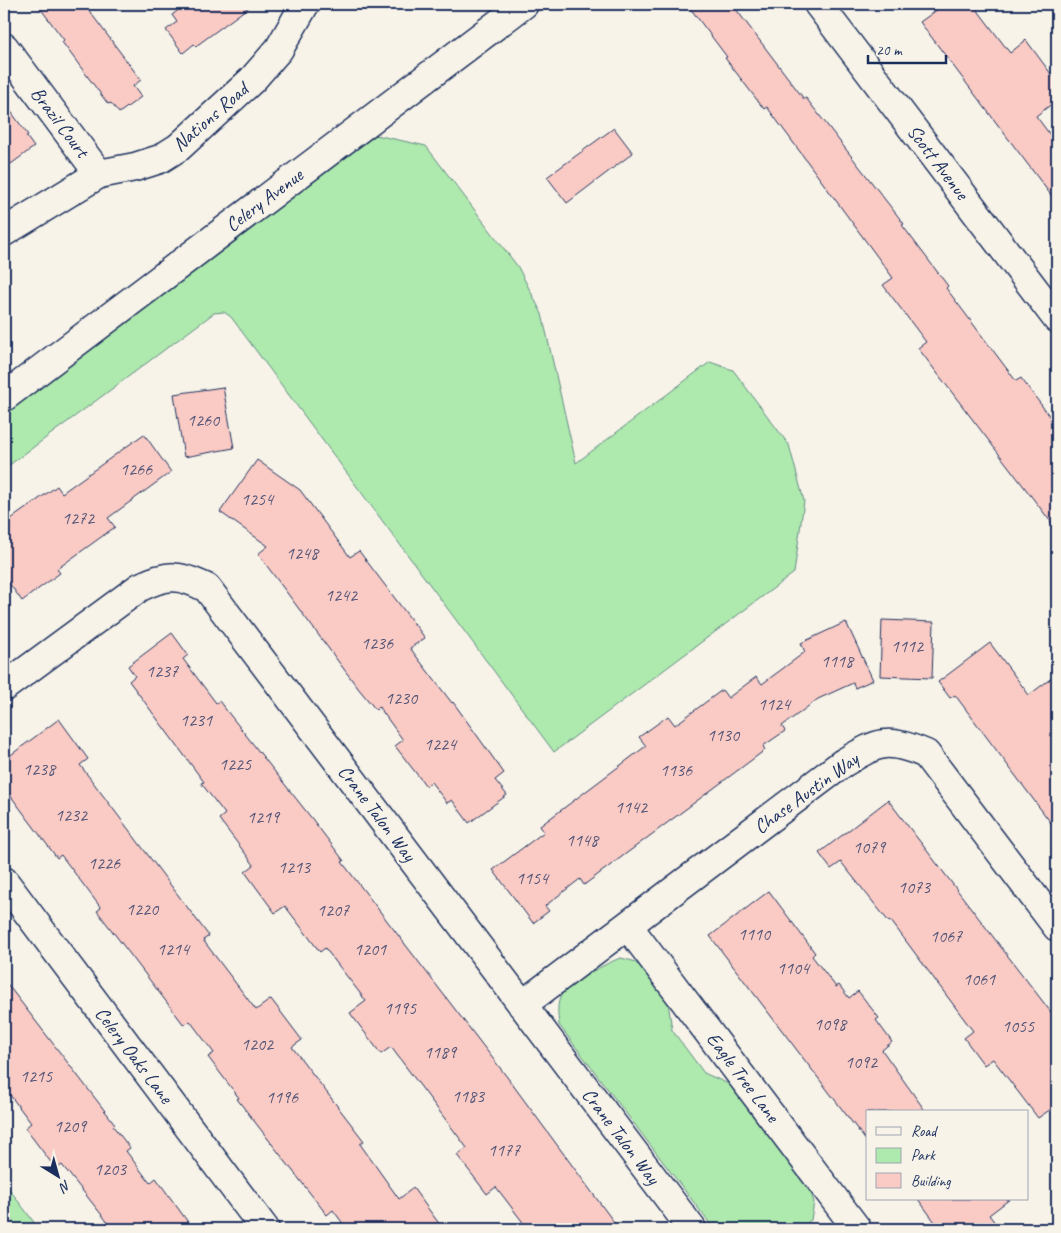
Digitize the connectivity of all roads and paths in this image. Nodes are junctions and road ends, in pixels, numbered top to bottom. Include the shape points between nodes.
1 (305, 4) edge
2 (524, 4) edge
3 (818, 4) edge
4 (4, 47) edge
5 (99, 174) junction
6 (4, 232) edge
7 (1057, 320) edge
8 (4, 397) edge
9 (4, 687) edge
10 (4, 881) edge
11 (628, 926) junction
12 (1057, 927) edge
13 (522, 1005) junction
14 (845, 1225) edge
15 (265, 1229) edge
16 (692, 1229) edge

1 - 5 street, Nations Road via 279,49 252,80 179,147 135,167
2 - 8 street, Celery Avenue
3 - 7 street, Scott Avenue
4 - 5 street, Brazil Court
5 - 6 street, Nations Road
9 - 13 street, Crane Talon Way via 140,587 162,577 188,579 207,588
10 - 15 street, Celery Oaks Lane
11 - 12 street, Chase Austin Way via 843,764 874,745 901,744 926,754
11 - 13 street, Chase Austin Way
11 - 14 street, Eagle Tree Lane
13 - 16 street, Crane Talon Way

